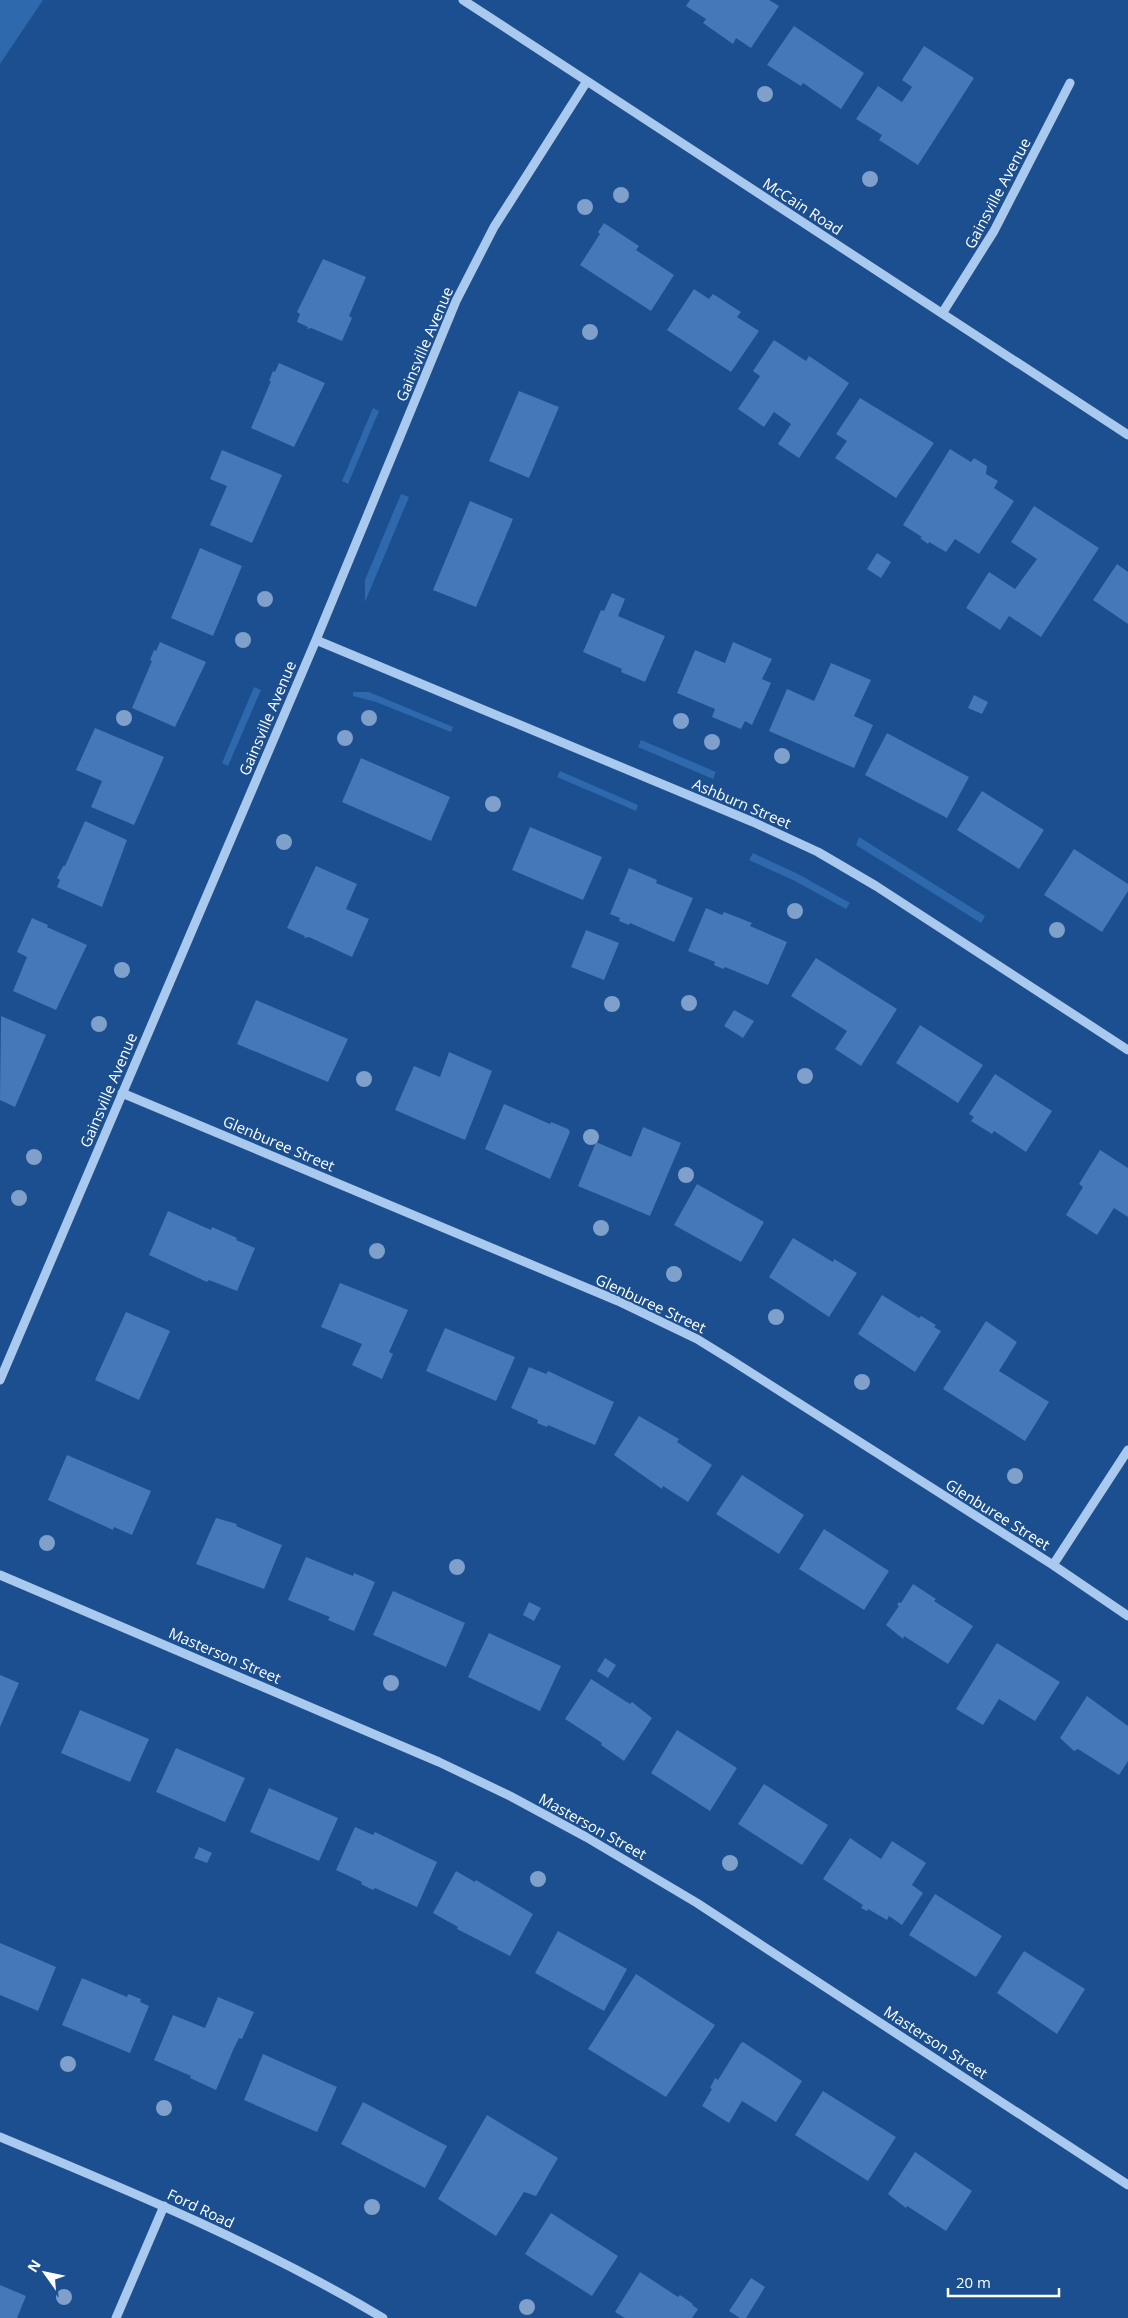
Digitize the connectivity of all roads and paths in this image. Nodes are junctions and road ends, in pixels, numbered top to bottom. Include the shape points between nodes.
1 (463, 0) edge
2 (587, 81) junction
3 (1070, 83) dead end
4 (943, 312) junction
5 (1128, 435) edge
6 (316, 640) junction
7 (1128, 1050) edge
8 (122, 1092) junction
9 (0, 1380) edge
10 (1128, 1450) edge
11 (1053, 1565) junction
12 (0, 1575) edge
13 (1128, 1616) edge
14 (0, 2137) edge
15 (1128, 2185) edge
16 (164, 2206) junction
17 (116, 2318) edge
18 (383, 2318) edge

1 - 2 street, McCain Road
2 - 4 street, McCain Road
2 - 6 street, Gainsville Avenue via 473,264
3 - 4 street, Gainsville Avenue via 990,239
4 - 5 street, McCain Road
6 - 7 street, Ashburn Street via 805,846 876,886
6 - 8 street, Gainsville Avenue
8 - 9 street, Gainsville Avenue
8 - 11 street, Glenburee Street via 618,1302 697,1339
10 - 11 street
11 - 13 street, Glenburee Street
12 - 15 street, Masterson Street via 416,1752 510,1796 697,1903
14 - 16 street, Ford Road
16 - 17 street
16 - 18 street, Ford Road via 332,2289

